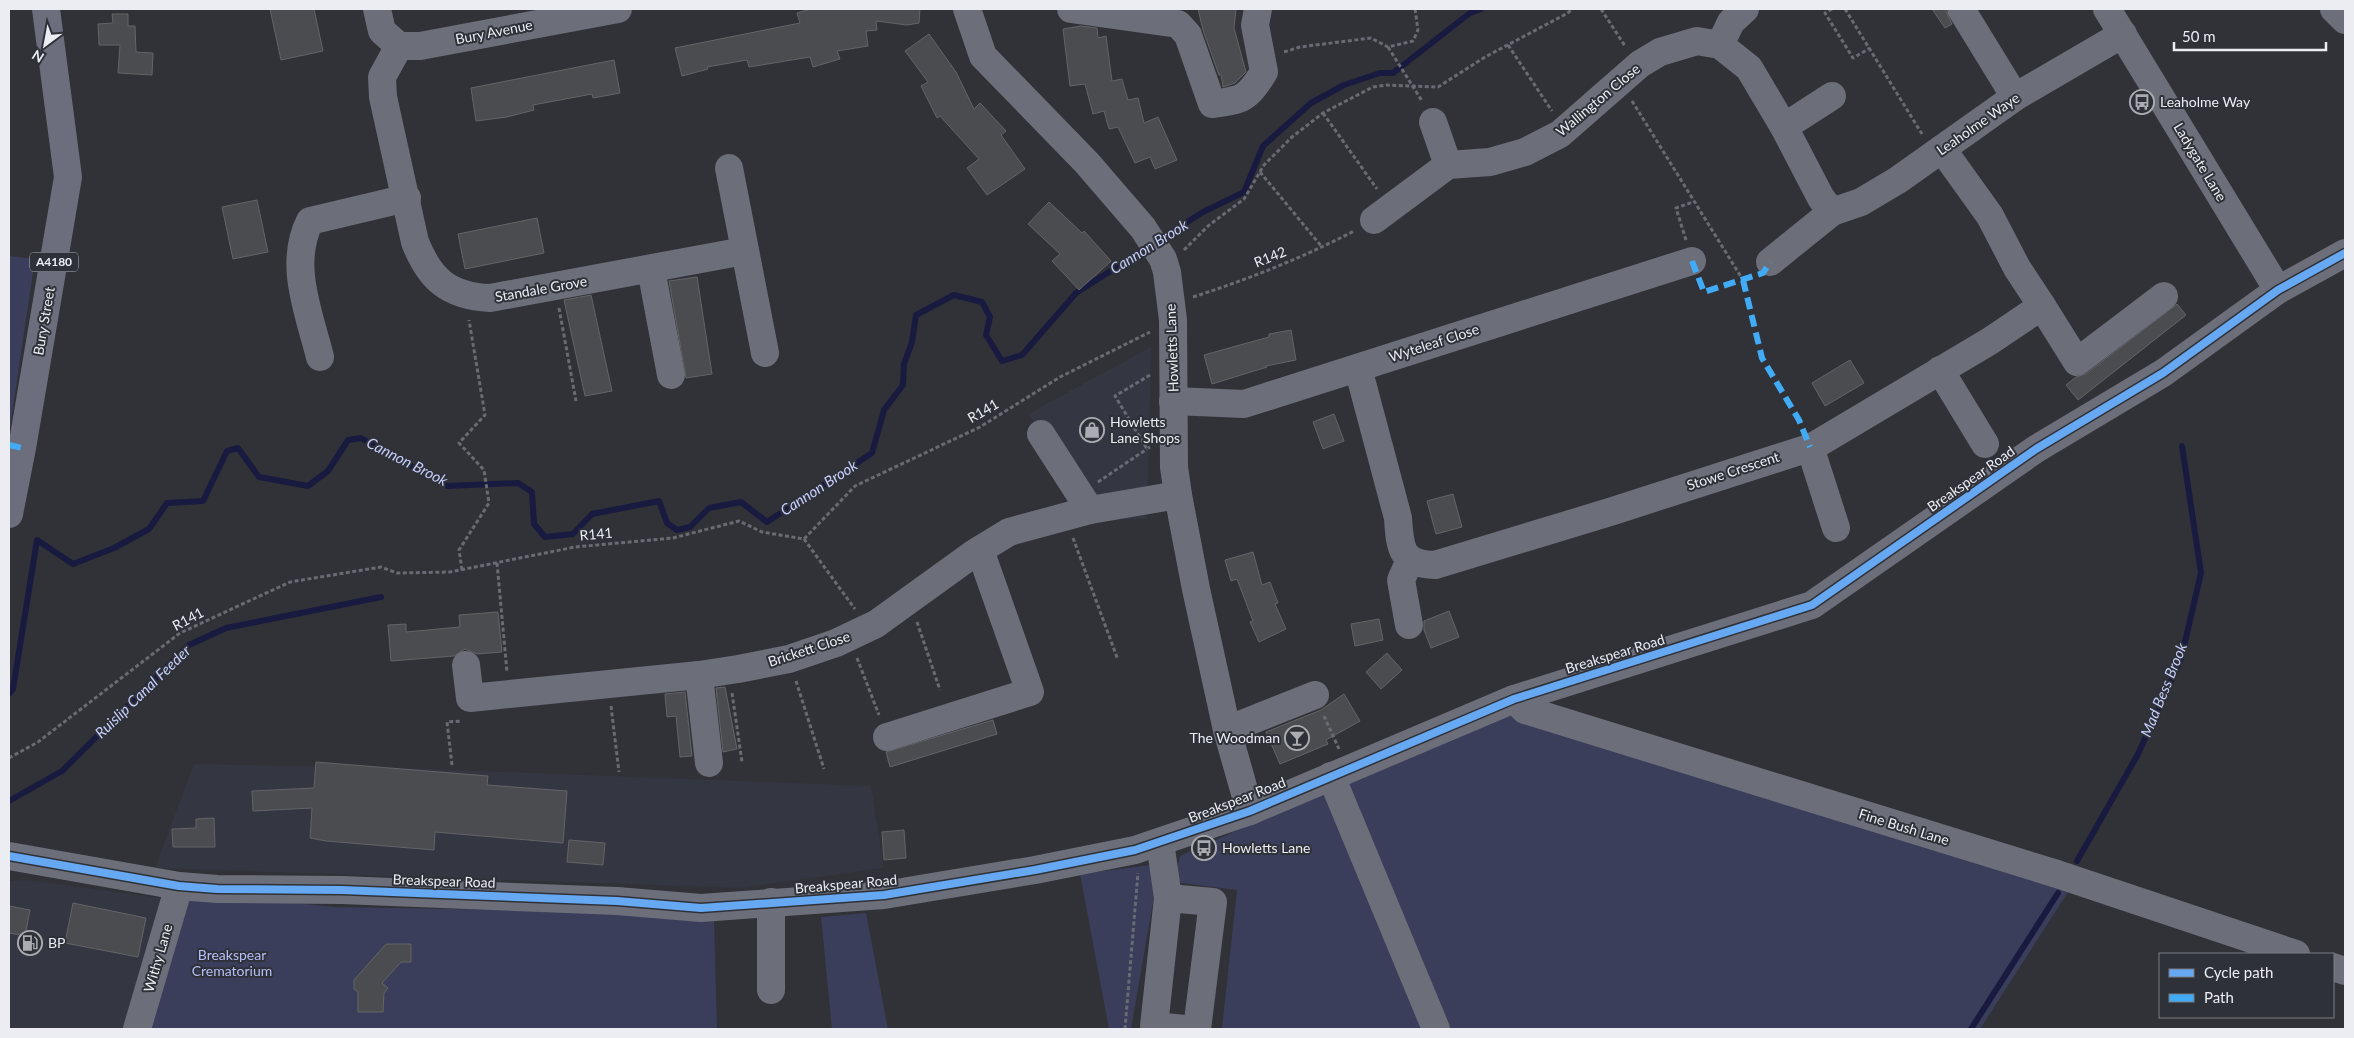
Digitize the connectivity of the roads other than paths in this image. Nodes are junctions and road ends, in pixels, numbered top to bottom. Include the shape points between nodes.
1 (46, 9) edge
2 (378, 9) edge
3 (618, 9) edge
4 (967, 9) edge
5 (1071, 9) edge
6 (1258, 9) edge
7 (1745, 9) edge
8 (1962, 9) edge
9 (2107, 9) edge
10 (2334, 9) edge
11 (2345, 20) edge
12 (2123, 34) junction
13 (1720, 44) junction
14 (399, 46) junction
15 (1832, 96) dead end
16 (2015, 97) junction
17 (1432, 122) dead end
18 (1784, 127) junction
19 (1938, 151) junction
20 (1448, 165) junction
21 (729, 168) dead end
22 (407, 198) junction
23 (1832, 212) junction
24 (1382, 214) road end
25 (744, 251) junction
26 (2345, 253) edge
27 (1692, 261) road end
28 (1770, 262) dead end
29 (651, 269) junction
30 (2278, 290) junction
31 (2164, 296) dead end
32 (2042, 306) junction
33 (765, 353) dead end
34 (320, 358) dead end
35 (1358, 368) junction
36 (1940, 370) junction
37 (671, 375) dead end
38 (1173, 401) junction
39 (1041, 434) dead end
40 (1985, 444) dead end
41 (1810, 447) junction
42 (1178, 495) junction
43 (1078, 507) junction
44 (9, 514) edge
45 (1836, 528) dead end
46 (980, 550) junction
47 (1410, 560) junction
48 (1409, 625) dead end
49 (466, 665) dead end
50 (699, 674) junction
51 (1315, 695) road end
52 (1514, 699) junction
53 (1227, 730) junction
54 (887, 737) road end
55 (709, 763) dead end
56 (1339, 772) junction
57 (1250, 811) junction
58 (1148, 846) junction
59 (9, 856) edge
60 (179, 886) junction
61 (1168, 898) junction
62 (770, 902) junction
63 (2293, 953) edge
64 (771, 990) dead end
65 (137, 1029) edge
66 (1185, 1029) edge
67 (1197, 1029) edge
68 (1436, 1029) edge

1 - 44 main road, Bury Street / A4180 via 68,177
2 - 14 street via 382,31
3 - 14 street, Bury Avenue via 420,46
4 - 38 street, Howletts Lane via 983,56 1087,163 1146,232 1164,264 1172,313
5 - 6 street via 1178,24 1188,35 1212,104 1238,100 1251,92 1264,72 1255,25
7 - 13 street via 1731,22
8 - 16 street
9 - 12 street, Ladygate Lane
10 - 11 street
12 - 16 street, Leaholme Waye
12 - 30 street, Ladygate Lane
13 - 18 street via 1749,68
13 - 20 street, Wallington Close via 1697,41 1660,52 1565,129 1525,152 1490,162
14 - 22 street, Standale Grove via 382,77 383,98
15 - 18 street
16 - 19 street, Leaholme Waye
17 - 20 street
18 - 23 street via 1821,198
19 - 23 street, Leaholme Waye via 1861,202
19 - 32 street via 1990,216 2017,268
20 - 24 street
21 - 25 street
22 - 29 street, Standale Grove via 423,261 432,274 448,287 470,297 490,298
22 - 34 street via 310,221 302,236 300,278
23 - 28 street, Leaholme Waye
25 - 29 street, Standale Grove
25 - 33 street
26 - 30 street, Breakspear Road
27 - 35 street, Wyteleaf Close
29 - 37 street
30 - 52 street, Breakspear Road via 2163,373 2036,449 1812,605
31 - 32 street via 2077,362
32 - 36 street, Stowe Crescent
35 - 38 street, Wyteleaf Close via 1244,404
35 - 47 street via 1398,518 1399,544
36 - 40 street
36 - 41 street, Stowe Crescent
38 - 42 street, Howletts Lane via 1174,467
39 - 43 street
41 - 45 street
41 - 47 street, Stowe Crescent via 1435,565
42 - 43 street, Brickett Close
42 - 53 street, Howletts Lane
43 - 46 street, Brickett Close via 1009,532
46 - 50 street, Brickett Close via 859,632 789,659
46 - 54 street via 1030,692
47 - 48 street via 1401,580
49 - 50 street, Brickett Close via 470,698
50 - 55 street
51 - 53 street
52 - 56 street, Breakspear Road
52 - 63 street, Fine Bush Lane via 1525,710 2057,874
53 - 57 street, Howletts Lane
56 - 57 street, Breakspear Road
56 - 68 street
57 - 58 street, Breakspear Road
58 - 61 street
58 - 62 street, Breakspear Road via 1035,870 884,895
59 - 60 street, Breakspear Road
60 - 62 street, Breakspear Road via 607,900 701,908
60 - 65 street, Withy Lane
61 - 66 street via 1154,1026
61 - 67 street via 1213,902
62 - 64 street

